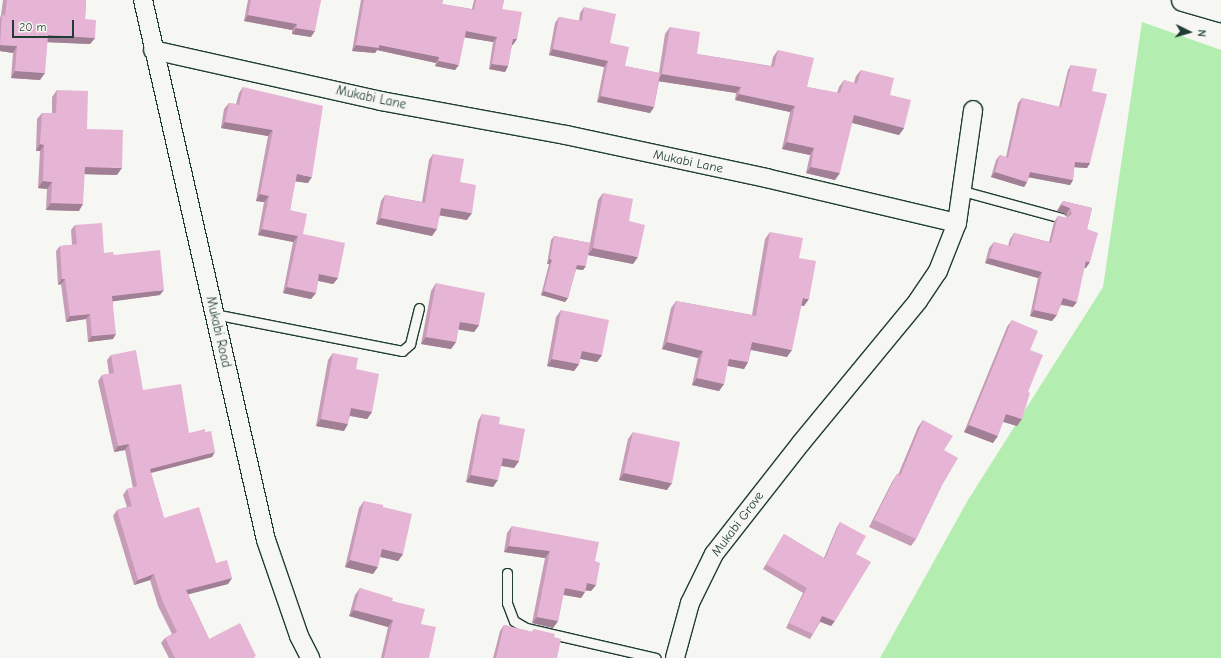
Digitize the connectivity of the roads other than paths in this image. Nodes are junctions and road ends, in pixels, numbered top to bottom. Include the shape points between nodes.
1 (143, 0) edge
2 (1183, 0) edge
3 (1221, 11) edge
4 (153, 50) junction
5 (973, 110) dead end
6 (963, 191) junction
7 (1062, 218) edge
8 (957, 223) junction
9 (419, 308) dead end
10 (214, 314) junction
11 (507, 573) dead end
12 (310, 658) edge
13 (656, 658) edge
14 (675, 658) edge

1 - 4 street, Mukabi Road
2 - 3 main road
4 - 8 street, Mukabi Lane via 381,101 566,135 758,176
4 - 10 street, Mukabi Road
5 - 6 street
6 - 7 lane
6 - 8 street
8 - 14 street, Mukabi Grove via 947,253 928,287 714,554 690,603
9 - 10 lane via 410,344 402,350
10 - 12 street, Mukabi Road via 266,540 299,636
11 - 13 lane via 507,603 514,621 526,628

